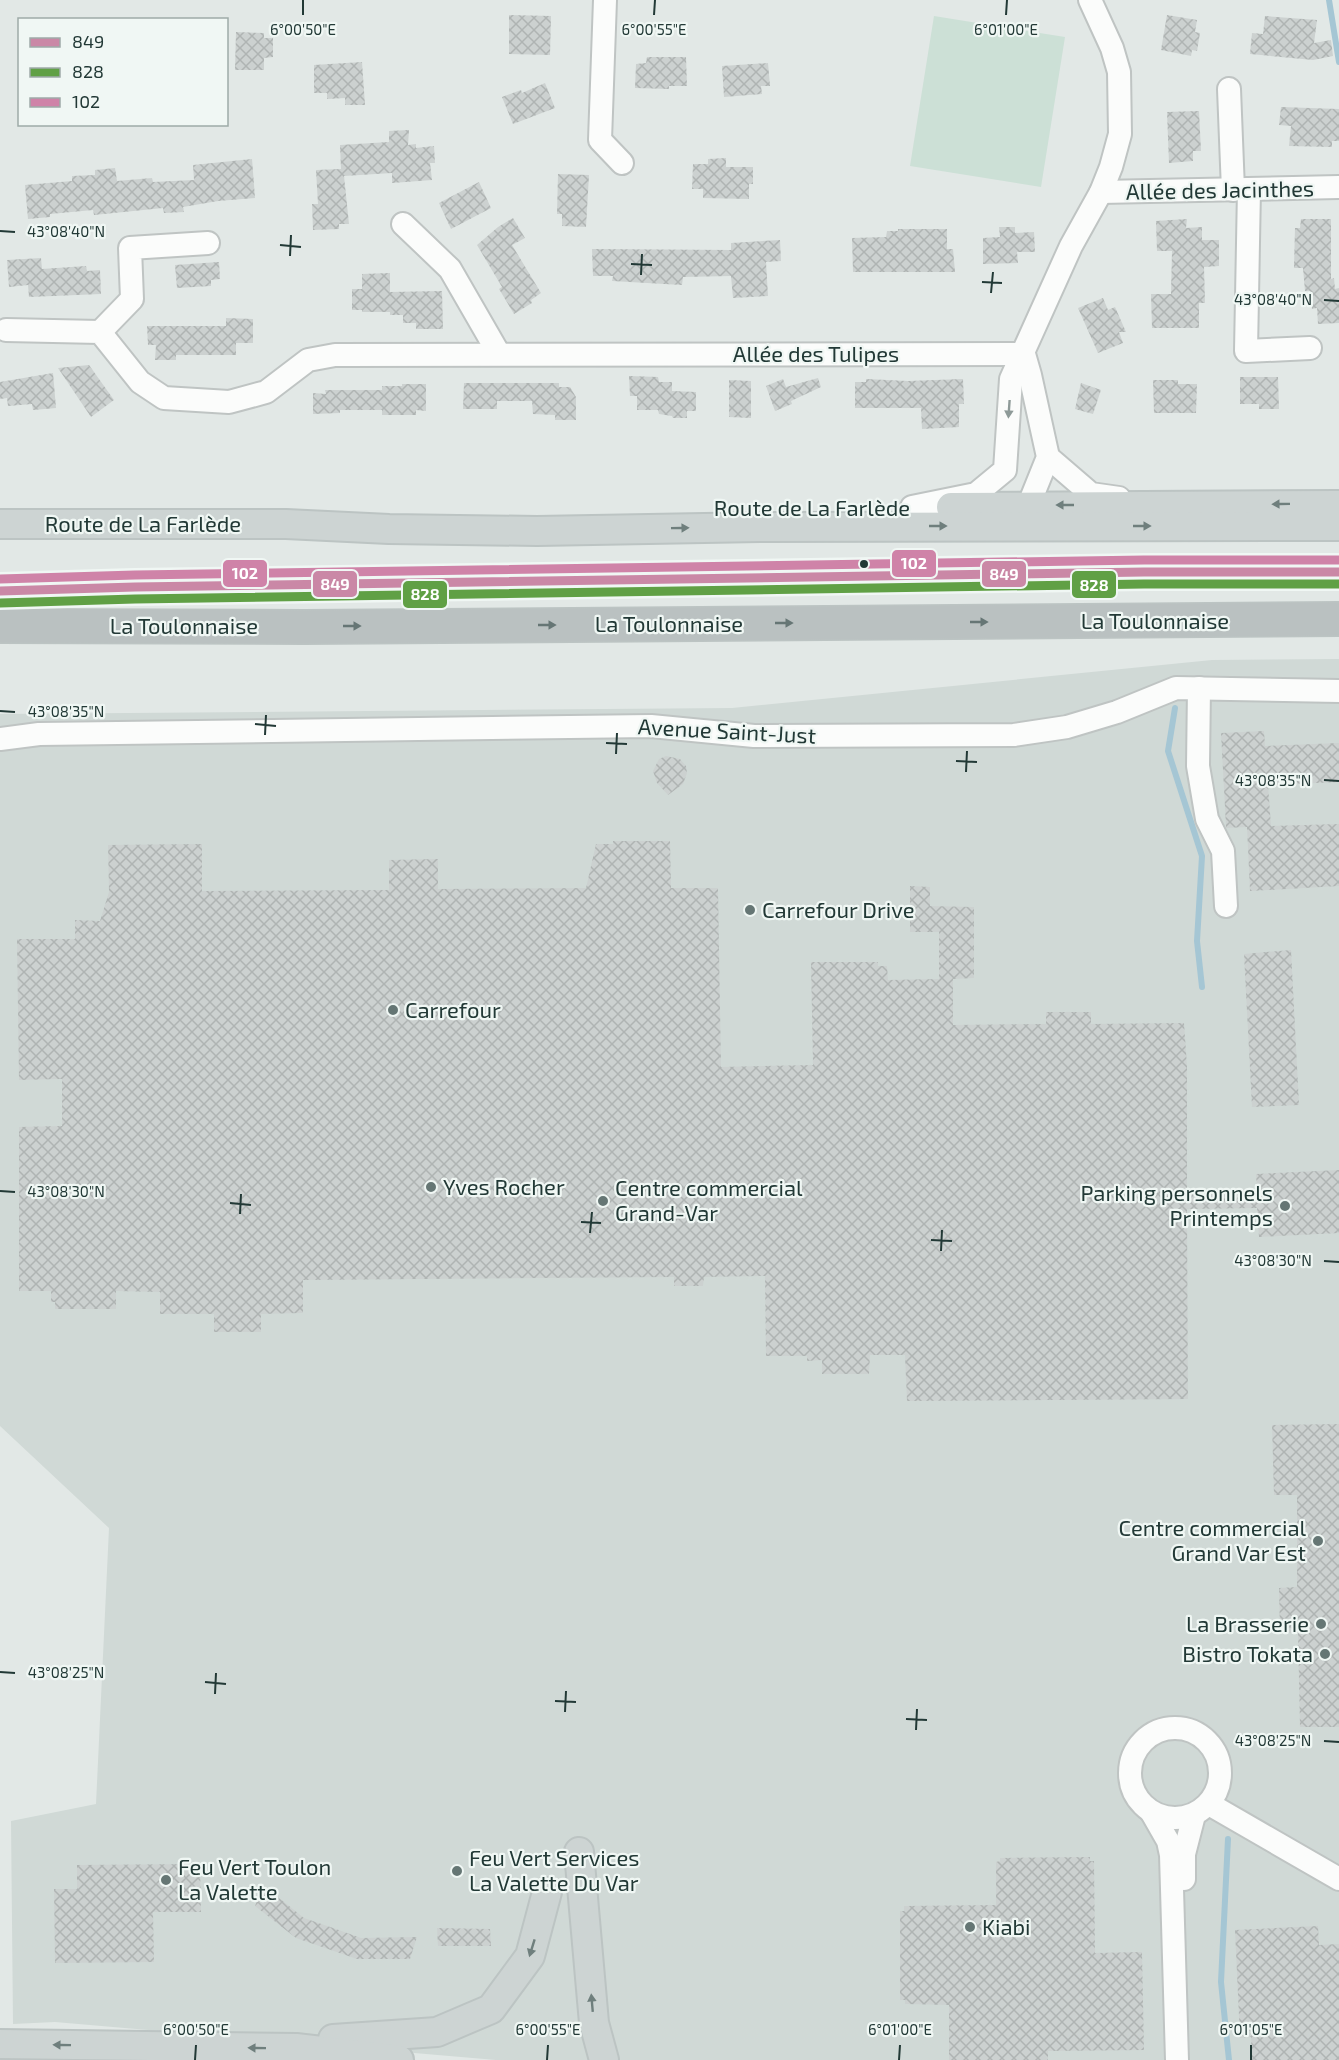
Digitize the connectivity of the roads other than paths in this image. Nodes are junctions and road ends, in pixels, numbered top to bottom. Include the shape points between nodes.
1 (605, 0) edge
2 (1090, 0) edge
3 (1229, 89) dead end
4 (622, 163) dead end
5 (1339, 187) edge
6 (1241, 190) junction
7 (1101, 192) junction
8 (403, 224) dead end
9 (208, 243) dead end
10 (6, 330) dead end
11 (100, 332) junction
12 (1310, 348) dead end
13 (499, 354) junction
14 (1024, 354) junction
15 (1047, 457) junction
16 (1005, 470) junction
17 (1180, 505) junction
18 (1339, 505) edge
19 (912, 507) junction
20 (1022, 512) junction
21 (0, 524) edge
22 (286, 524) junction
23 (1339, 526) edge
24 (1339, 572) edge
25 (0, 591) edge
26 (1339, 620) edge
27 (0, 626) edge
28 (304, 627) junction
29 (0, 643) edge
30 (1200, 688) junction
31 (1339, 691) edge
32 (0, 739) edge
33 (1226, 906) dead end
34 (1202, 1809) junction
35 (1152, 1813) junction
36 (579, 1852) dead end
37 (1339, 1878) edge
38 (547, 1892) dead end
39 (0, 2044) edge
40 (296, 2048) junction
41 (399, 2060) edge
42 (604, 2060) edge
43 (1177, 2060) edge
44 (1189, 2060) edge

1 - 4 street via 600,140
2 - 7 street via 1119,72 1120,134
3 - 6 street
5 - 6 street, Allée des Jacinthes
6 - 7 street, Allée des Jacinthes
6 - 12 street via 1246,351
7 - 14 street via 1071,246
8 - 13 street via 450,269
9 - 11 street via 130,248 132,299
10 - 11 street
11 - 13 street, Allée des Tulipes via 140,382 165,398 229,402 266,392 308,360
13 - 14 street, Allée des Tulipes
14 - 15 street
14 -> 16 street via 1011,379
15 - 17 street via 1091,494
15 - 20 street
16 - 19 street via 976,494
16 - 20 street
18 -> 17 main road, Route de La Farlède
17 -> 20 main road, Route de La Farlède
19 - 20 main road, Route de La Farlède
19 - 22 main road, Route de La Farlède via 702,508
22 -> 20 main road, Route de La Farlède via 537,531 760,527
20 -> 23 main road, Route de La Farlède
21 - 22 main road, Route de La Farlède
24 - 25 highway, La Toulonnaise via 135,586
28 -> 26 highway, La Toulonnaise
27 - 28 highway, La Toulonnaise
28 - 29 highway
30 - 31 street, Avenue Saint-Just
30 - 32 street, Avenue Saint-Just via 1176,688 1066,727 1014,735 754,736 651,726 39,734
30 - 33 street via 1198,766 1207,819 1223,851
34 - 35 street via 1173,1818
34 - 35 street via 1216,1793 1220,1781 1217,1756 1202,1736 1174,1728 1147,1737 1131,1761 1132,1789
34 - 37 street
34 - 44 street via 1185,1854
35 - 43 street via 1171,1855
42 -> 36 main road via 594,2023
38 -> 40 main road via 530,1956 491,2009 437,2032 337,2038
40 -> 39 main road
40 - 41 main road

